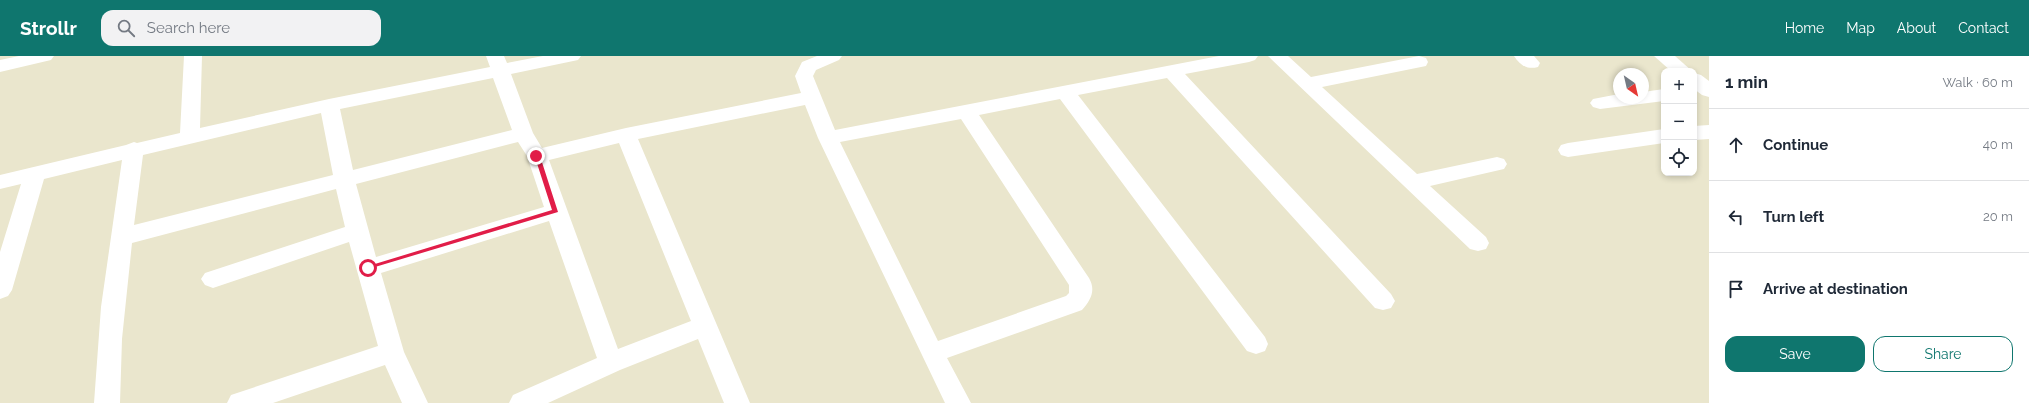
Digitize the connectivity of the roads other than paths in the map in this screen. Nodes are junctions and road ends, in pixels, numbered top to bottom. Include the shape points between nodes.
1 (45, 56) edge
2 (193, 56) edge
3 (572, 56) edge
4 (833, 56) edge
5 (1249, 56) edge
6 (1277, 56) edge
7 (1663, 56) edge
8 (1419, 62) dead end
9 (498, 64) edge
10 (0, 66) edge
11 (1679, 68) edge
12 (1172, 72) junction
13 (1307, 84) junction
14 (1065, 92) junction
15 (1661, 95) edge
16 (812, 97) junction
17 (1649, 97) edge
18 (1613, 101) edge
19 (1600, 103) dead end
20 (329, 105) junction
21 (966, 110) junction
22 (1709, 132) edge
23 (1697, 133) edge
24 (523, 134) junction
25 (626, 135) junction
26 (1661, 136) edge
27 (190, 138) junction
28 (828, 138) junction
29 (134, 150) junction
30 (1568, 150) dead end
31 (536, 156) junction
32 (1497, 164) dead end
33 (35, 173) junction
34 (344, 179) junction
35 (0, 182) edge
36 (1412, 183) junction
37 (556, 211) junction
38 (357, 231) junction
39 (121, 237) junction
40 (1478, 243) dead end
41 (368, 268) junction
42 (214, 279) dead end
43 (0, 290) edge
44 (1383, 301) dead end
45 (706, 326) junction
46 (1256, 344) dead end
47 (392, 352) junction
48 (932, 353) junction
49 (611, 363) junction
50 (107, 403) edge
51 (240, 403) edge
52 (415, 403) edge
53 (522, 403) edge
54 (737, 403) edge
55 (958, 403) edge

1 - 10 street
2 - 27 street
3 - 9 street
4 - 16 street via 809,66 804,76
5 - 12 street
6 - 13 street
7 - 11 street
8 - 13 street
9 - 20 street
9 - 24 street
12 - 14 street
12 - 44 street
13 - 36 street
14 - 21 street
14 - 46 street
15 - 17 street
16 - 25 street
16 - 28 street
18 - 19 street
20 - 27 street
20 - 34 street
21 - 28 street
21 - 48 street via 1081,284 1080,296 1074,303
22 - 23 street
24 - 31 street
24 - 34 street
25 - 31 street
25 - 45 street
26 - 30 street
27 - 29 street
28 - 48 street
29 - 33 street
29 - 39 street
31 - 37 street
32 - 36 street
33 - 35 street
33 - 43 street
34 - 38 street
34 - 39 street
36 - 40 street
37 - 41 street
37 - 49 street
38 - 41 street
38 - 42 street
39 - 50 street via 108,361
41 - 47 street
45 - 49 street
45 - 54 street
47 - 51 street
47 - 52 street
48 - 55 street
49 - 53 street

